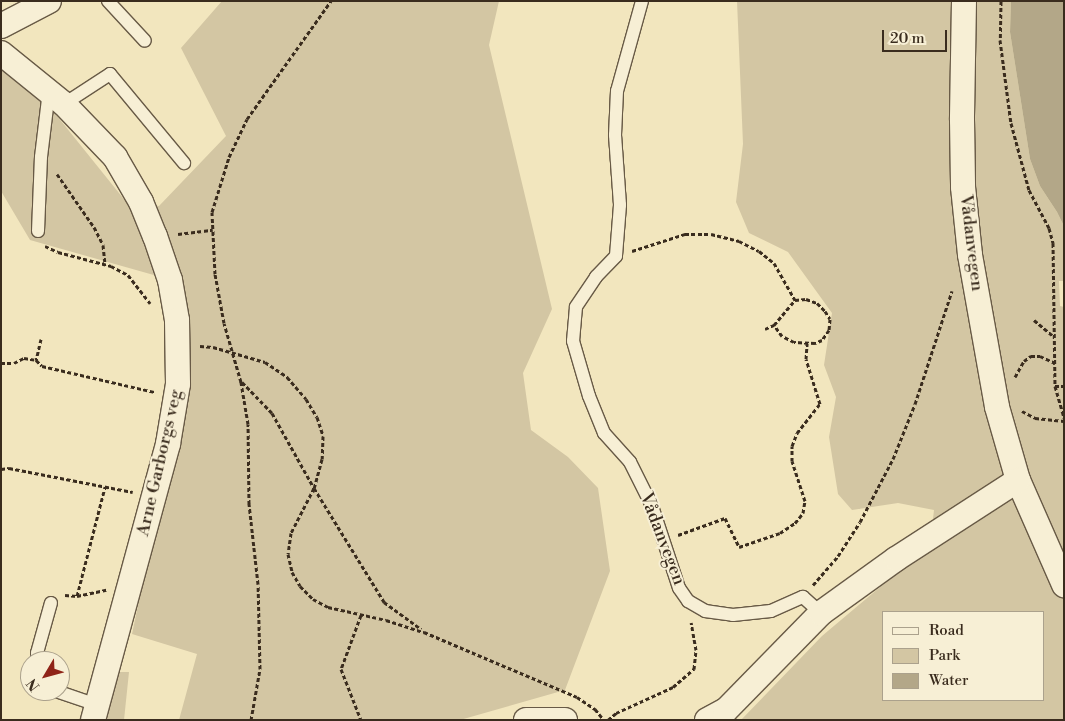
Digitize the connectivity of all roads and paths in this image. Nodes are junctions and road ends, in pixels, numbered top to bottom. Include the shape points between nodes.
1 (49, 1) edge
2 (108, 1) edge
3 (331, 1) edge
4 (642, 1) edge
5 (964, 1) edge
6 (1001, 1) edge
7 (1, 26) edge
8 (145, 41) dead end
9 (1, 52) edge
10 (57, 97) junction
11 (41, 157) junction
12 (184, 163) dead end
13 (213, 230) junction
14 (38, 231) joint
15 (155, 236) junction
16 (616, 256) junction
17 (105, 265) junction
18 (953, 288) dead end
19 (795, 300) junction
20 (154, 308) dead end
21 (1034, 320) dead end
22 (774, 325) junction
23 (765, 329) dead end
24 (1054, 337) junction
25 (41, 339) dead end
26 (807, 342) junction
27 (179, 345) junction
28 (233, 352) junction
29 (36, 360) junction
30 (1, 363) edge
31 (1055, 363) junction
32 (241, 382) junction
33 (1015, 385) dead end
34 (1055, 386) junction
35 (1064, 386) edge
36 (177, 397) junction
37 (1019, 409) dead end
38 (1064, 420) edge
39 (1, 469) edge
40 (1018, 480) junction
41 (105, 487) junction
42 (314, 488) junction
43 (154, 496) junction
44 (663, 540) junction
45 (131, 585) junction
46 (1064, 586) edge
47 (77, 596) junction
48 (803, 597) junction
49 (688, 602) junction
50 (51, 603) joint
51 (821, 613) junction
52 (361, 615) junction
53 (424, 632) junction
54 (39, 651) edge
55 (70, 699) edge
56 (95, 712) edge
57 (251, 720) edge
58 (361, 720) edge
59 (526, 720) edge
60 (565, 720) edge
61 (604, 720) edge
62 (608, 720) edge
63 (707, 720) edge

1 - 7 street
2 - 8 lane
3 - 13 path via 247,119 229,157 212,212
4 - 16 lane via 617,91 615,135 620,205
5 - 40 street, Vådanvegen via 963,187 970,255 998,407
6 - 24 path via 1000,40 1011,123 1029,190 1049,228 1053,243
9 - 10 street, Arne Garborgs veg
10 - 11 lane
10 - 12 lane via 110,74
10 - 15 street, Arne Garborgs veg via 114,157 141,202
11 - 14 lane
11 - 17 path via 70,191 94,227 104,245
13 - 15 path
13 - 28 path via 215,274
14 - 17 path via 46,246
15 - 27 street, Arne Garborgs veg via 170,280
16 - 19 path via 685,234 711,234 739,241 759,251 774,263
16 - 44 lane, Vådanvegen via 596,277 576,308 573,342 604,433 630,462 652,506
17 - 20 path via 128,275
18 - 48 path via 915,404 893,459 838,556
19 - 22 path
19 - 26 path via 817,303 830,319 829,330 822,340
21 - 24 path
22 - 23 path
22 - 26 path via 782,336 794,342
24 - 31 path
25 - 29 path
26 - 44 path via 806,359 820,404 797,432 792,446 792,461 805,501 795,523 780,533 739,547 726,518
27 - 28 path
27 - 36 street, Arne Garborgs veg
28 - 32 path
28 - 42 path via 265,362 287,377 306,398 323,436 322,459
29 - 30 path via 24,358 14,363
29 - 36 path via 42,366
31 - 33 path via 1040,356 1027,358 1018,369
31 - 34 path
32 - 42 path via 272,413
32 - 57 path via 248,424 249,504 258,584 260,669
34 - 35 path
34 - 38 path
36 - 43 street, Arne Garborgs veg
37 - 38 path via 1035,418
39 - 41 path
40 - 46 street, Vådanvegen
40 - 51 street via 896,558
41 - 43 path
41 - 47 path
42 - 52 path via 291,533 288,554 292,572 313,599 328,607
42 - 53 path via 384,602
43 - 45 street, Arne Garborgs veg
44 - 49 lane, Vådanvegen via 679,588
45 - 47 path
45 - 56 street, Arne Garborgs veg
47 - 50 path via 59,595
48 - 49 lane, Vådanvegen via 771,612 733,615 705,611
48 - 51 lane
49 - 62 path via 696,650 694,669 673,687 616,713
50 - 54 lane
51 - 63 street via 726,710
52 - 53 path
52 - 58 path via 341,669
53 - 61 path via 577,697 595,709
55 - 56 lane
59 - 60 street

